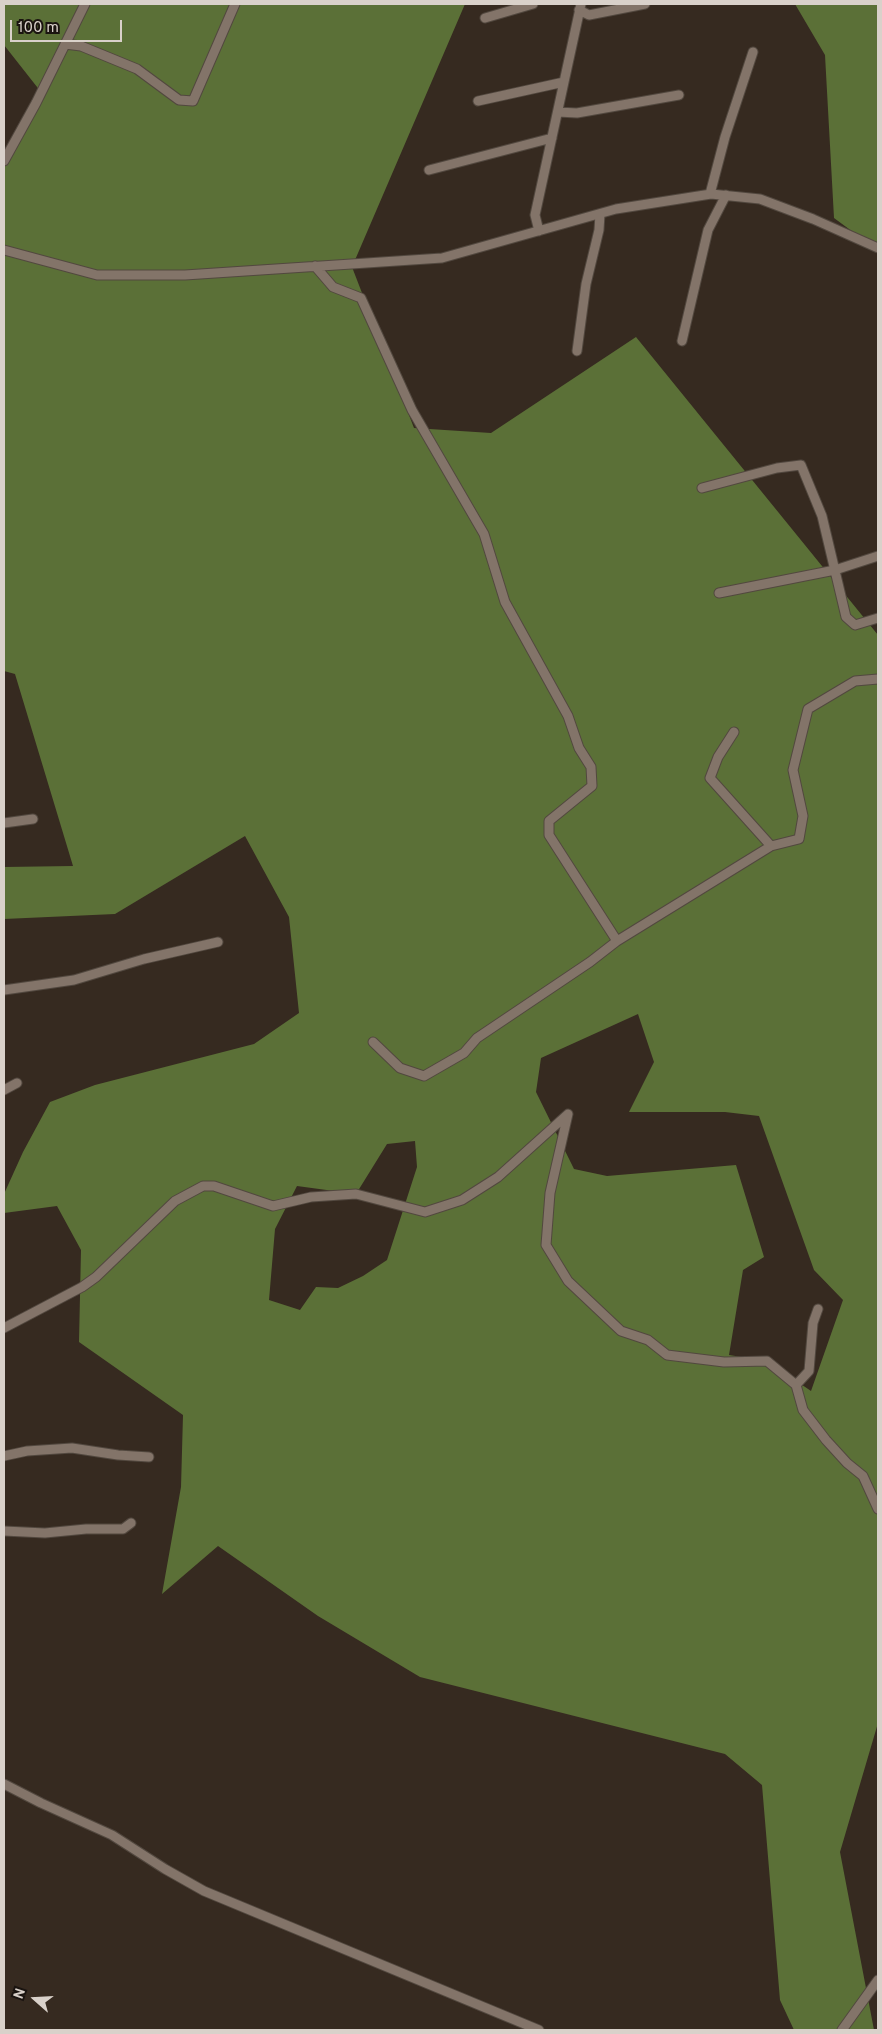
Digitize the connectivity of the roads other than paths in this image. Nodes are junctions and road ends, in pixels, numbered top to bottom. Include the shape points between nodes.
1 (85, 4) edge
2 (235, 4) edge
3 (533, 4) edge
4 (645, 4) edge
5 (580, 7) edge
6 (485, 18) dead end
7 (65, 44) junction
8 (753, 52) dead end
9 (564, 82) junction
10 (679, 95) dead end
11 (478, 101) dead end
12 (558, 112) junction
13 (552, 138) junction
14 (4, 160) edge
15 (429, 170) dead end
16 (710, 194) junction
17 (726, 195) junction
18 (600, 214) junction
19 (539, 231) junction
20 (878, 248) edge
21 (4, 250) edge
22 (315, 266) junction
23 (682, 341) dead end
24 (577, 350) dead end
25 (702, 488) dead end
26 (878, 556) edge
27 (835, 570) junction
28 (719, 594) dead end
29 (878, 618) edge
30 (878, 679) edge
31 (734, 732) dead end
32 (33, 819) dead end
33 (4, 823) edge
34 (771, 846) junction
35 (617, 941) junction
36 (218, 942) dead end
37 (4, 990) edge
38 (373, 1042) dead end
39 (17, 1082) dead end
40 (4, 1090) edge
41 (818, 1309) dead end
42 (4, 1328) edge
43 (796, 1385) junction
44 (4, 1456) edge
45 (149, 1457) dead end
46 (878, 1509) edge
47 (131, 1523) dead end
48 (4, 1531) edge
49 (4, 1784) edge
50 (878, 1980) edge
51 (539, 2030) edge
52 (842, 2030) edge

1 - 7 street
2 - 7 street via 193,101 179,100 137,69 81,46
3 - 6 street
4 - 5 street via 590,15
5 - 9 street
7 - 14 street
8 - 16 street via 724,137
9 - 11 street
9 - 12 street
10 - 12 street via 577,113
12 - 13 street
13 - 15 street
13 - 19 street via 535,215
16 - 17 street
16 - 18 street
17 - 20 street via 760,199 813,218
17 - 23 street via 708,230
18 - 19 street
18 - 24 street
19 - 22 street via 442,258
21 - 22 street via 98,275 186,276
22 - 35 street via 333,288 361,298 412,410 484,534 504,602 568,716 579,748 591,768 592,786 548,821 549,835
25 - 27 street via 777,468 801,465 822,516
26 - 27 street
27 - 28 street
27 - 29 street via 846,617 855,625
30 - 34 street via 855,681 808,709 793,770 803,816 799,839
31 - 34 street via 718,757 710,778
32 - 33 street
34 - 35 street
35 - 38 street via 477,1038 464,1053 424,1076 400,1068
36 - 37 street via 68,981
39 - 40 street
41 - 43 street via 813,1323 809,1371
42 - 43 street via 82,1287 175,1201 203,1186 214,1186 273,1206 311,1197 356,1194 424,1212 462,1200 498,1177 568,1114 550,1193 546,1245 568,1281 621,1331 648,1340 667,1355 724,1362 767,1361
43 - 46 street via 803,1410 847,1463 863,1476
44 - 45 street via 72,1448 118,1456
47 - 48 street via 123,1530
49 - 51 street via 112,1835 204,1891
50 - 52 street

